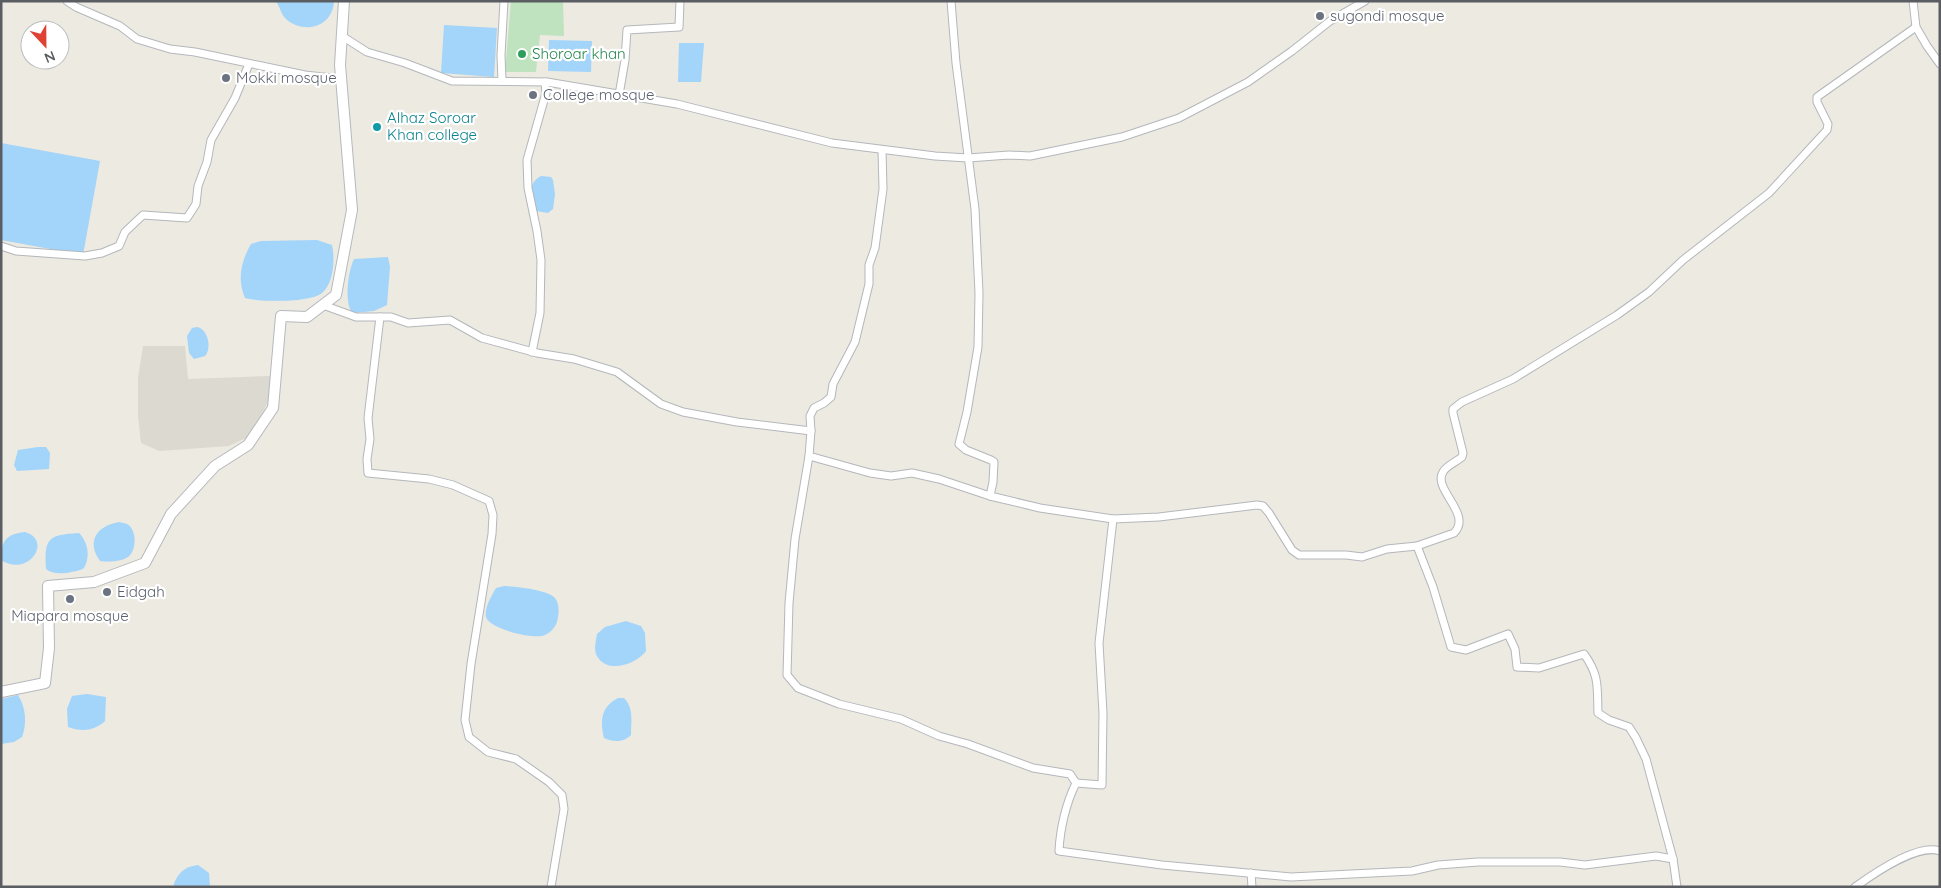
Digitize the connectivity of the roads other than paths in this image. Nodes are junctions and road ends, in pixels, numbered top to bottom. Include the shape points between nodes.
1 (344, 1) edge
2 (504, 1) edge
3 (680, 1) edge
4 (950, 1) edge
5 (1365, 1) edge
6 (1912, 1) edge
7 (69, 2) edge
8 (1916, 27) junction
9 (342, 36) junction
10 (249, 64) junction
11 (1940, 64) edge
12 (341, 79) junction
13 (502, 81) junction
14 (546, 82) junction
15 (619, 95) junction
16 (882, 150) junction
17 (968, 158) junction
18 (1, 246) edge
19 (323, 305) junction
20 (380, 317) junction
21 (532, 352) junction
22 (811, 431) junction
23 (809, 456) junction
24 (990, 496) junction
25 (1113, 519) junction
26 (1416, 546) junction
27 (1, 692) edge
28 (1076, 783) junction
29 (1940, 851) edge
30 (1673, 859) junction
31 (1251, 873) junction
32 (551, 887) edge
33 (1252, 887) edge
34 (1677, 887) edge
35 (1856, 887) edge

1 - 9 street
2 - 13 street
3 - 15 street via 679,27 627,30
4 - 17 street
5 - 17 street via 1330,21 1248,82 1179,118 1122,137 1039,154
6 - 8 street
7 - 10 street via 120,26 137,39 170,49
8 - 11 street
8 - 26 street via 1817,97 1828,124 1827,130 1769,193 1617,315 1513,379 1462,402 1454,409 1452,413 1463,453 1444,470 1441,477 1456,510 1459,529
9 - 12 street
9 - 13 street via 367,52 452,81
10 - 12 street
10 - 18 street via 235,98 211,140 196,204 187,218 142,215 125,232 120,246 85,256 16,252
12 - 19 street via 352,210 336,295
13 - 14 street
14 - 15 street
14 - 21 street via 528,160 528,188 541,260 540,313
15 - 16 street via 677,104 832,144
16 - 17 street
16 - 22 street via 883,189 875,248 855,342 832,384 830,396 814,408 810,416
17 - 24 street via 977,227 978,347 959,444 994,462
19 - 20 street via 356,316
19 - 27 street via 308,317 281,316 273,408 248,445 216,466 171,514 145,563 94,582 48,586 49,648 45,683
20 - 21 street via 408,323 450,320 482,338
20 - 32 street via 368,418 368,473 429,479 489,500 493,515 492,534 465,720 469,737 488,752 516,759 562,795 564,809
21 - 22 street via 574,359 617,372 661,404 682,412
22 - 23 street
23 - 24 street via 870,473 892,476 912,473
23 - 28 street via 795,539 787,675 798,688 839,704 901,718 939,736 1033,768 1070,774
24 - 25 street via 1040,508
25 - 26 street via 1257,505 1269,513 1292,550 1299,555 1362,557 1387,549
25 - 28 street via 1099,643 1103,713 1102,785
26 - 30 street via 1433,587 1451,647 1466,650 1508,634 1518,667 1539,668 1584,654 1597,677 1598,713 1629,727 1646,759
28 - 31 street via 1060,835 1059,851
29 - 35 street via 1918,852 1900,859
30 - 31 street via 1656,856 1585,865 1478,862 1412,871 1291,877
30 - 34 street
31 - 33 street

